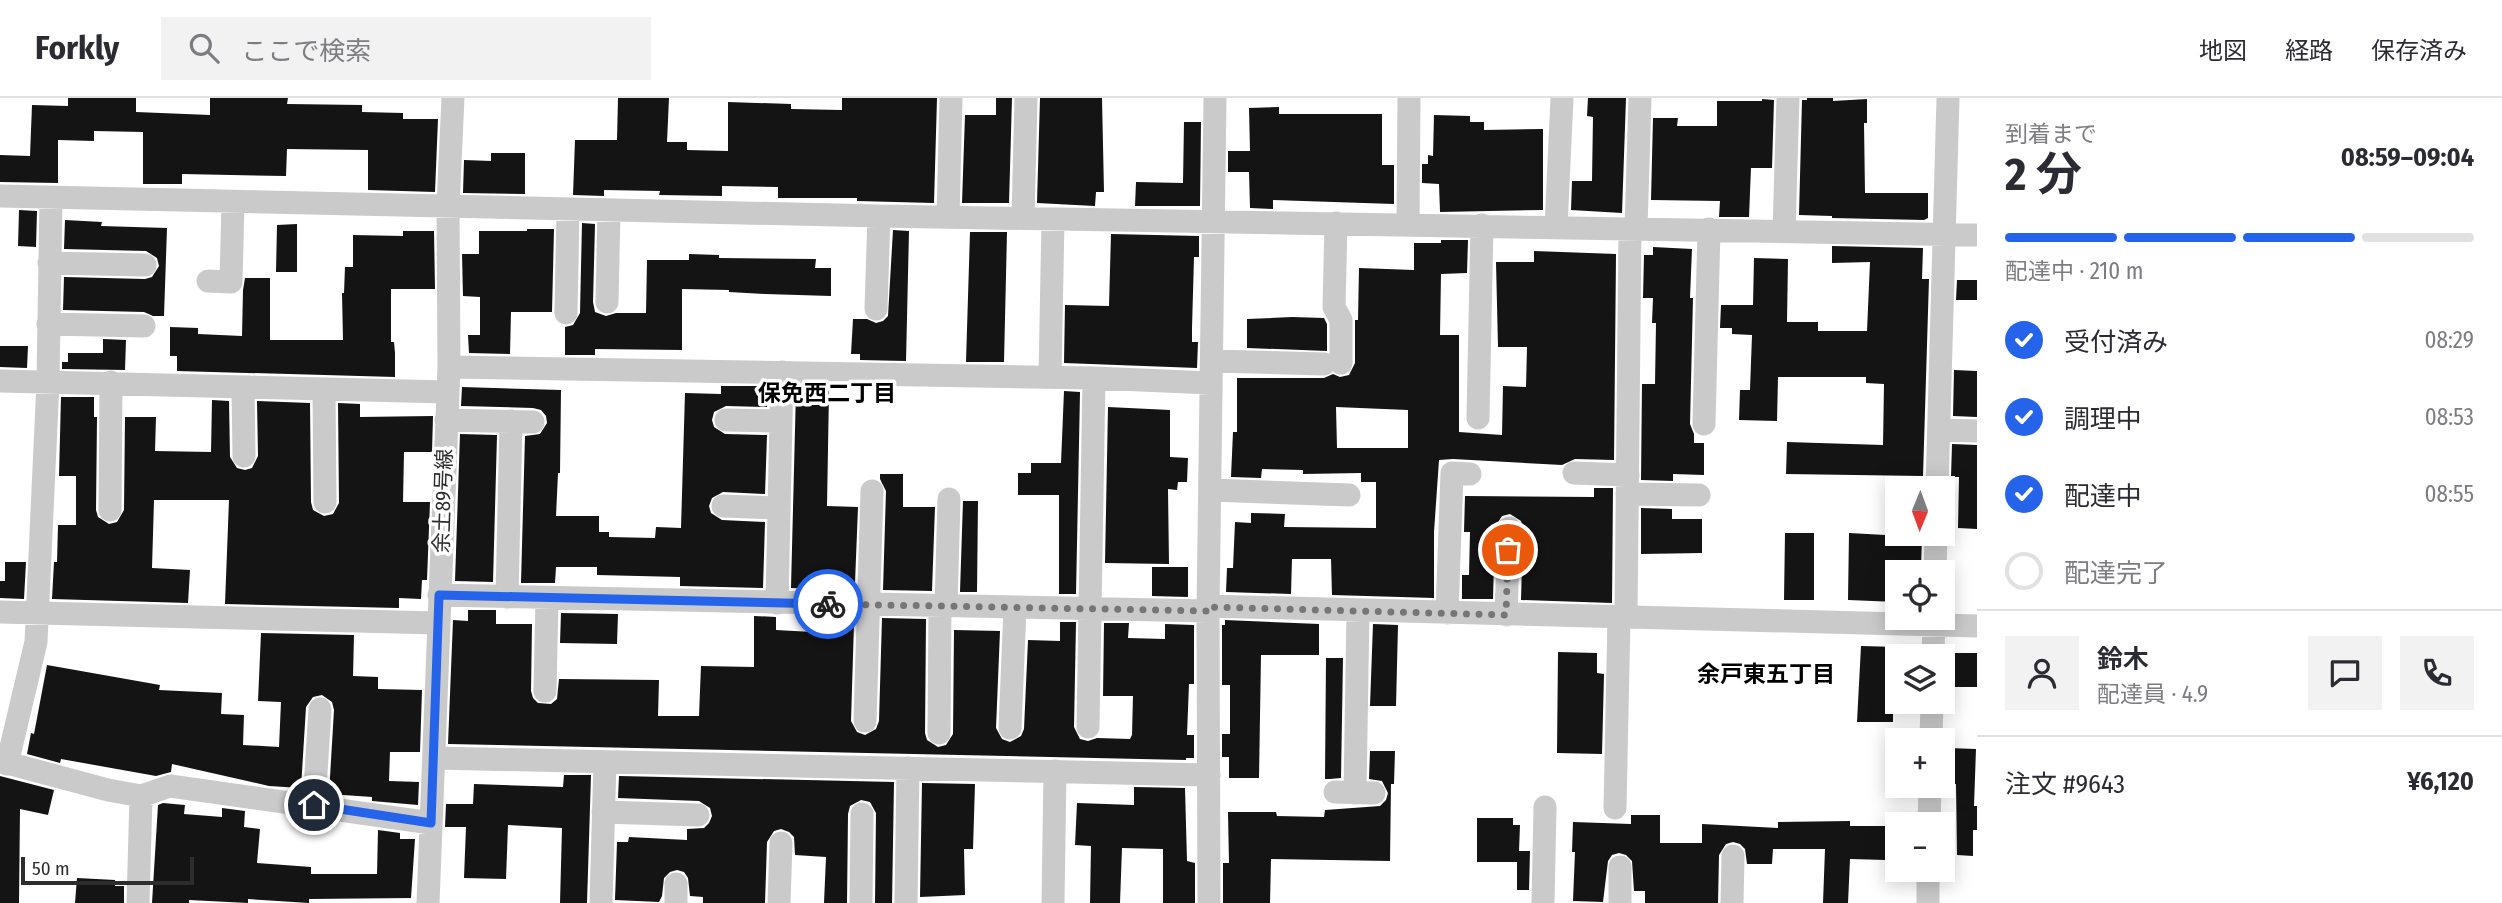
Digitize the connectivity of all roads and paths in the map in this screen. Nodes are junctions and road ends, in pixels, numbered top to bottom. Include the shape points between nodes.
1 (453, 98) edge
2 (951, 98) edge
3 (1026, 98) edge
4 (1215, 98) edge
5 (1409, 98) edge
6 (1562, 98) edge
7 (1640, 98) edge
8 (1787, 98) edge
9 (1948, 98) edge
10 (0, 196) edge
11 (51, 198) junction
12 (233, 202) junction
13 (448, 206) junction
14 (568, 209) junction
15 (609, 211) junction
16 (878, 216) junction
17 (948, 217) junction
18 (1023, 218) junction
19 (1053, 219) junction
20 (1214, 220) junction
21 (1336, 223) junction
22 (1408, 224) junction
23 (1482, 225) junction
24 (1556, 227) junction
25 (1633, 228) junction
26 (1709, 229) junction
27 (1784, 231) junction
28 (1944, 234) junction
29 (1977, 235) edge
30 (49, 263) junction
31 (145, 265) dead end
32 (208, 281) dead end
33 (607, 302) dead end
34 (876, 309) dead end
35 (566, 313) dead end
36 (48, 324) junction
37 (144, 326) dead end
38 (449, 366) junction
39 (782, 372) junction
40 (1212, 372) junction
41 (1050, 377) junction
42 (1094, 378) junction
43 (0, 381) edge
44 (48, 382) junction
45 (111, 382) junction
46 (243, 387) junction
47 (324, 390) junction
48 (447, 392) junction
49 (1478, 418) dead end
50 (446, 420) junction
51 (726, 420) dead end
52 (781, 421) junction
53 (1704, 424) dead end
54 (1939, 430) junction
55 (1977, 431) edge
56 (244, 456) dead end
57 (1574, 473) dead end
58 (1470, 474) dead end
59 (1937, 476) edge
60 (1627, 484) junction
61 (1210, 490) junction
62 (872, 491) dead end
63 (1349, 495) dead end
64 (1699, 495) dead end
65 (949, 499) dead end
66 (325, 502) dead end
67 (723, 506) dead end
68 (779, 508) junction
69 (110, 510) dead end
70 (1509, 528) dead end
71 (439, 595) junction
72 (507, 597) junction
73 (547, 598) junction
74 (777, 603) junction
75 (867, 605) junction
76 (943, 606) junction
77 (1015, 608) junction
78 (1208, 609) junction
79 (1090, 610) junction
80 (1358, 611) junction
81 (0, 612) edge
82 (38, 613) junction
83 (1447, 613) junction
84 (1506, 615) junction
85 (1623, 618) junction
86 (1885, 621) edge
87 (438, 623) junction
88 (1955, 623) edge
89 (1977, 626) edge
90 (545, 691) dead end
91 (320, 709) dead end
92 (864, 721) dead end
93 (1088, 727) dead end
94 (1010, 728) dead end
95 (939, 733) dead end
96 (435, 758) junction
97 (4, 762) edge
98 (605, 762) junction
99 (908, 768) junction
100 (1055, 771) junction
101 (1209, 775) junction
102 (1354, 793) dead end
103 (141, 796) junction
104 (314, 805) junction
105 (1545, 807) dead end
106 (686, 808) dead end
107 (1615, 808) dead end
108 (603, 812) junction
109 (864, 814) dead end
110 (431, 823) junction
111 (781, 843) dead end
112 (1733, 856) dead end
113 (1620, 867) dead end
114 (1928, 882) edge
115 (138, 903) edge
116 (428, 903) edge
117 (601, 903) edge
118 (779, 903) edge
119 (860, 903) edge
120 (906, 903) edge
121 (1053, 903) edge
122 (1209, 903) edge
123 (1543, 903) edge
124 (1620, 903) edge
125 (1732, 903) edge
126 (1928, 903) edge

1 - 13 street, 余土89号線
2 - 17 street
3 - 18 street
4 - 20 street
5 - 22 street
6 - 24 street
7 - 25 street
8 - 27 street
9 - 28 street
10 - 11 street
11 - 12 street
11 - 30 street
12 - 13 street
12 - 32 street via 231,282
13 - 14 street
13 - 38 street, 余土89号線
14 - 15 street
14 - 35 street
15 - 16 street
15 - 33 street
16 - 17 street
16 - 34 street
17 - 18 street
18 - 19 street
19 - 20 street
19 - 41 street
20 - 21 street
20 - 40 street
21 - 22 street
21 - 40 street via 1334,307 1342,320 1332,364
22 - 23 street
23 - 24 street
23 - 49 street
24 - 25 street
25 - 26 street
25 - 60 street
26 - 27 street
26 - 53 street
27 - 28 street
28 - 29 street
28 - 54 street
30 - 31 street
30 - 36 street
36 - 37 street
36 - 44 street
38 - 39 street
38 - 48 street, 余土89号線
39 - 41 street
39 - 52 street
40 - 42 street
40 - 61 street
41 - 42 street
42 - 79 street
43 - 44 street
44 - 45 street
44 - 82 street
45 - 46 street
45 - 69 street
46 - 47 street
46 - 56 street
47 - 48 street
47 - 66 street
48 - 50 street, 余土89号線
50 - 71 street, 余土89号線
50 - 72 street via 522,421
51 - 52 street
52 - 68 street
54 - 55 street
54 - 59 street
57 - 60 street
58 - 83 street via 1452,473
60 - 64 street
60 - 85 street
61 - 63 street
61 - 78 street
62 - 75 street
65 - 76 street
67 - 68 street
68 - 74 street
70 - 84 street
71 - 72 street
71 - 87 street, 余土89号線
72 - 73 street
73 - 74 street
73 - 90 street
74 - 75 street
75 - 76 street
75 - 92 street
76 - 77 street
76 - 95 street
77 - 79 street
77 - 94 street
78 - 79 street
78 - 80 street
78 - 101 street
79 - 93 street
80 - 83 street
80 - 102 street
81 - 82 street
82 - 87 street
82 - 97 street via 33,661
83 - 84 street
84 - 85 street
85 - 86 street
85 - 107 street
87 - 96 street, 余土89号線
88 - 89 street
91 - 104 street
96 - 98 street
96 - 110 street, 余土89号線
97 - 103 street
98 - 99 street
98 - 108 street
99 - 100 street
99 - 120 street
100 - 101 street
100 - 121 street
101 - 122 street
103 - 104 street via 170,786
103 - 115 street
104 - 110 street
105 - 123 street
106 - 108 street
108 - 117 street
109 - 119 street
110 - 116 street, 余土89号線
111 - 118 street
112 - 125 street
113 - 124 street
114 - 126 street

